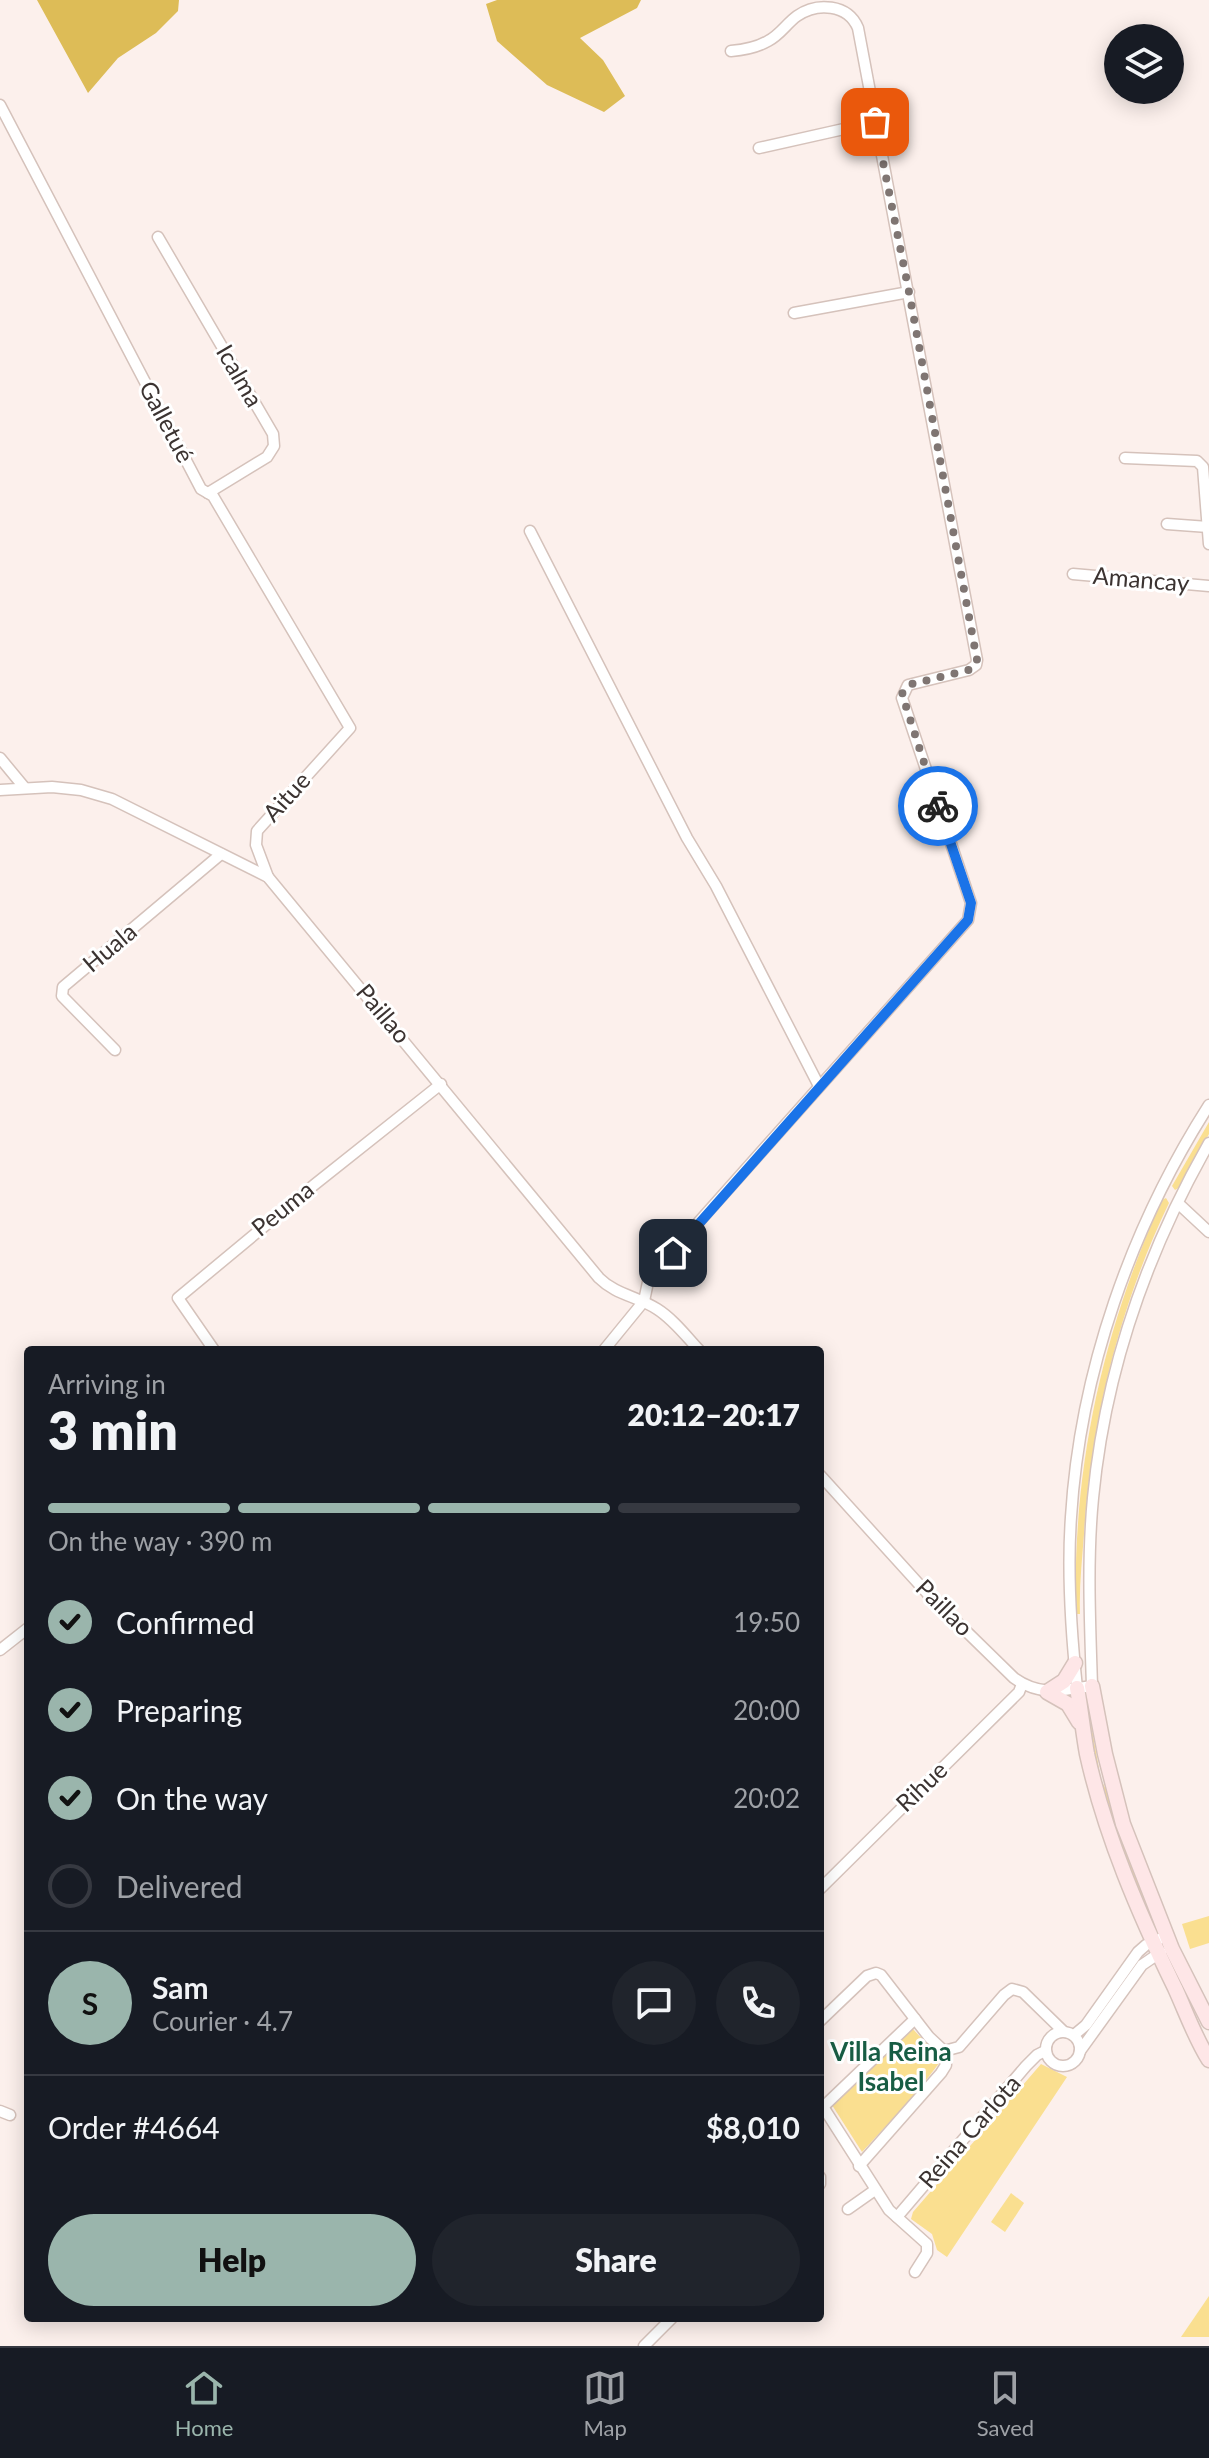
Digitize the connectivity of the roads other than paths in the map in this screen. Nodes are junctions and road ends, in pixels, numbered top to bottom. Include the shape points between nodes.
1 (731, 51) dead end
2 (0, 105) edge
3 (875, 122) junction
4 (759, 148) dead end
5 (158, 237) dead end
6 (909, 292) junction
7 (794, 313) dead end
8 (1125, 458) dead end
9 (208, 493) junction
10 (1167, 524) dead end
11 (1208, 527) edge
12 (530, 531) dead end
13 (1209, 544) edge
14 (1073, 574) dead end
15 (1209, 586) edge
16 (350, 728) joint
17 (0, 758) edge
18 (24, 787) junction
19 (0, 790) edge
20 (221, 854) junction
21 (268, 877) junction
22 (115, 1050) dead end
23 (441, 1084) junction
24 (819, 1086) junction
25 (1209, 1105) edge
26 (1209, 1143) edge
27 (1161, 1191) junction
28 (1179, 1203) junction
29 (1209, 1232) edge
30 (644, 1301) junction
31 (211, 1346) edge
32 (607, 1346) edge
33 (695, 1346) edge
34 (824, 1479) edge
35 (24, 1631) edge
36 (0, 1650) edge
37 (1075, 1663) junction
38 (1022, 1684) junction
39 (1085, 1687) junction
40 (1047, 1692) junction
41 (1084, 1730) junction
42 (824, 1885) edge
43 (1161, 1947) junction
44 (1192, 2008) junction
45 (824, 2017) edge
46 (915, 2019) junction
47 (1209, 2022) edge
48 (1068, 2033) junction
49 (944, 2051) junction
50 (1045, 2051) junction
51 (1080, 2051) junction
52 (1209, 2060) edge
53 (824, 2101) edge
54 (824, 2109) edge
55 (859, 2166) junction
56 (875, 2190) junction
57 (848, 2209) dead end
58 (897, 2217) junction
59 (915, 2272) dead end
60 (668, 2322) edge
61 (644, 2346) edge

1 - 3 street via 766,43 808,10 844,11 858,28
2 - 9 street, Galletué via 194,476
3 - 4 street
3 - 6 street
5 - 9 street, Icalma via 273,434 267,457
6 - 7 street
6 - 24 street via 977,660 969,670 908,685 902,698 972,912
8 - 11 street via 1197,461 1203,467
9 - 16 street, Galletué
10 - 11 street
11 - 13 street
12 - 24 street
14 - 15 street, Amancay
16 - 21 street, Aitue via 257,831 256,845
17 - 18 street
18 - 19 street, Paillao
18 - 20 street, Paillao via 66,788 112,799
20 - 21 street, Paillao
20 - 22 street, Huala via 63,987 62,996
21 - 23 street, Paillao
23 - 30 street, Paillao via 604,1283
23 - 31 street, Peuma via 178,1298
24 - 30 street via 656,1270
25 - 27 street
26 - 28 street
27 - 28 street
27 - 37 street via 1124,1276 1085,1415 1071,1519
28 - 29 street
28 - 39 street via 1138,1298 1103,1429 1093,1497
30 - 32 street
30 - 33 street, Paillao
34 - 38 street, Paillao via 927,1593
35 - 36 street
37 - 39 street
37 - 40 street via 1064,1681
38 - 40 street, Paillao
38 - 42 street, Rihue
39 - 40 street, Paillao
39 - 41 street
39 - 43 street
40 - 41 street via 1068,1704
41 - 43 street via 1108,1832
43 - 44 street
43 - 48 street via 1138,1952 1086,2025
43 - 51 street
44 - 47 street
44 - 52 street
45 - 46 street via 873,1973 881,1975
46 - 49 street
46 - 53 street
48 - 49 street via 1023,1992 1012,1989 959,2047
48 - 50 street via 1051,2036
48 - 51 street via 1078,2040
49 - 55 street via 941,2073
50 - 51 street via 1050,2061 1065,2066
50 - 58 street, Reina Carlota via 1026,2066
54 - 55 street
55 - 56 street
56 - 57 street
56 - 58 street
58 - 59 street via 927,2244
60 - 61 street

